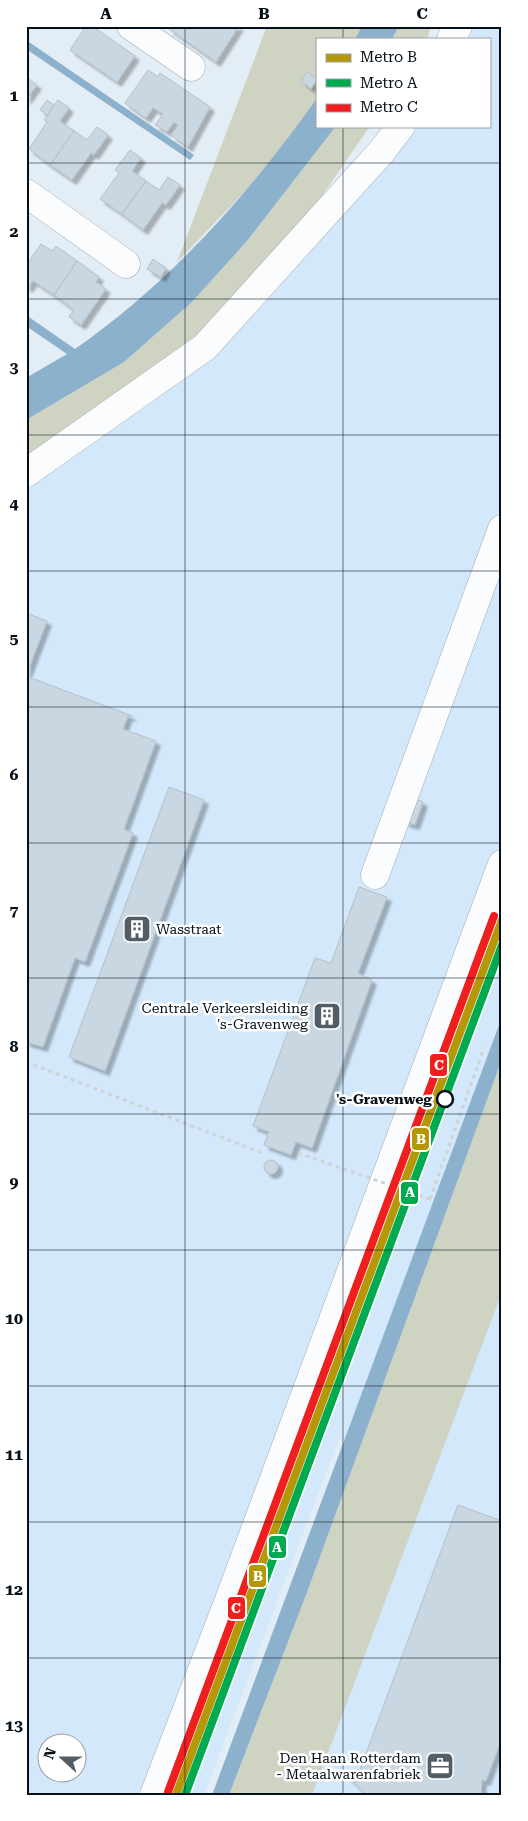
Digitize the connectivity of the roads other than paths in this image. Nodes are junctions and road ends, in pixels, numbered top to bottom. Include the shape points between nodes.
1 (131, 26) edge
2 (458, 26) edge
3 (452, 38) edge
4 (192, 67) dead end
5 (399, 128) edge
6 (26, 193) edge
7 (126, 264) dead end
8 (26, 473) edge
9 (502, 529) edge
10 (502, 864) edge
11 (374, 875) dead end
12 (154, 1795) edge

1 - 4 street
2 - 3 street
5 - 8 street via 206,347
6 - 7 street
9 - 11 street
10 - 12 street

